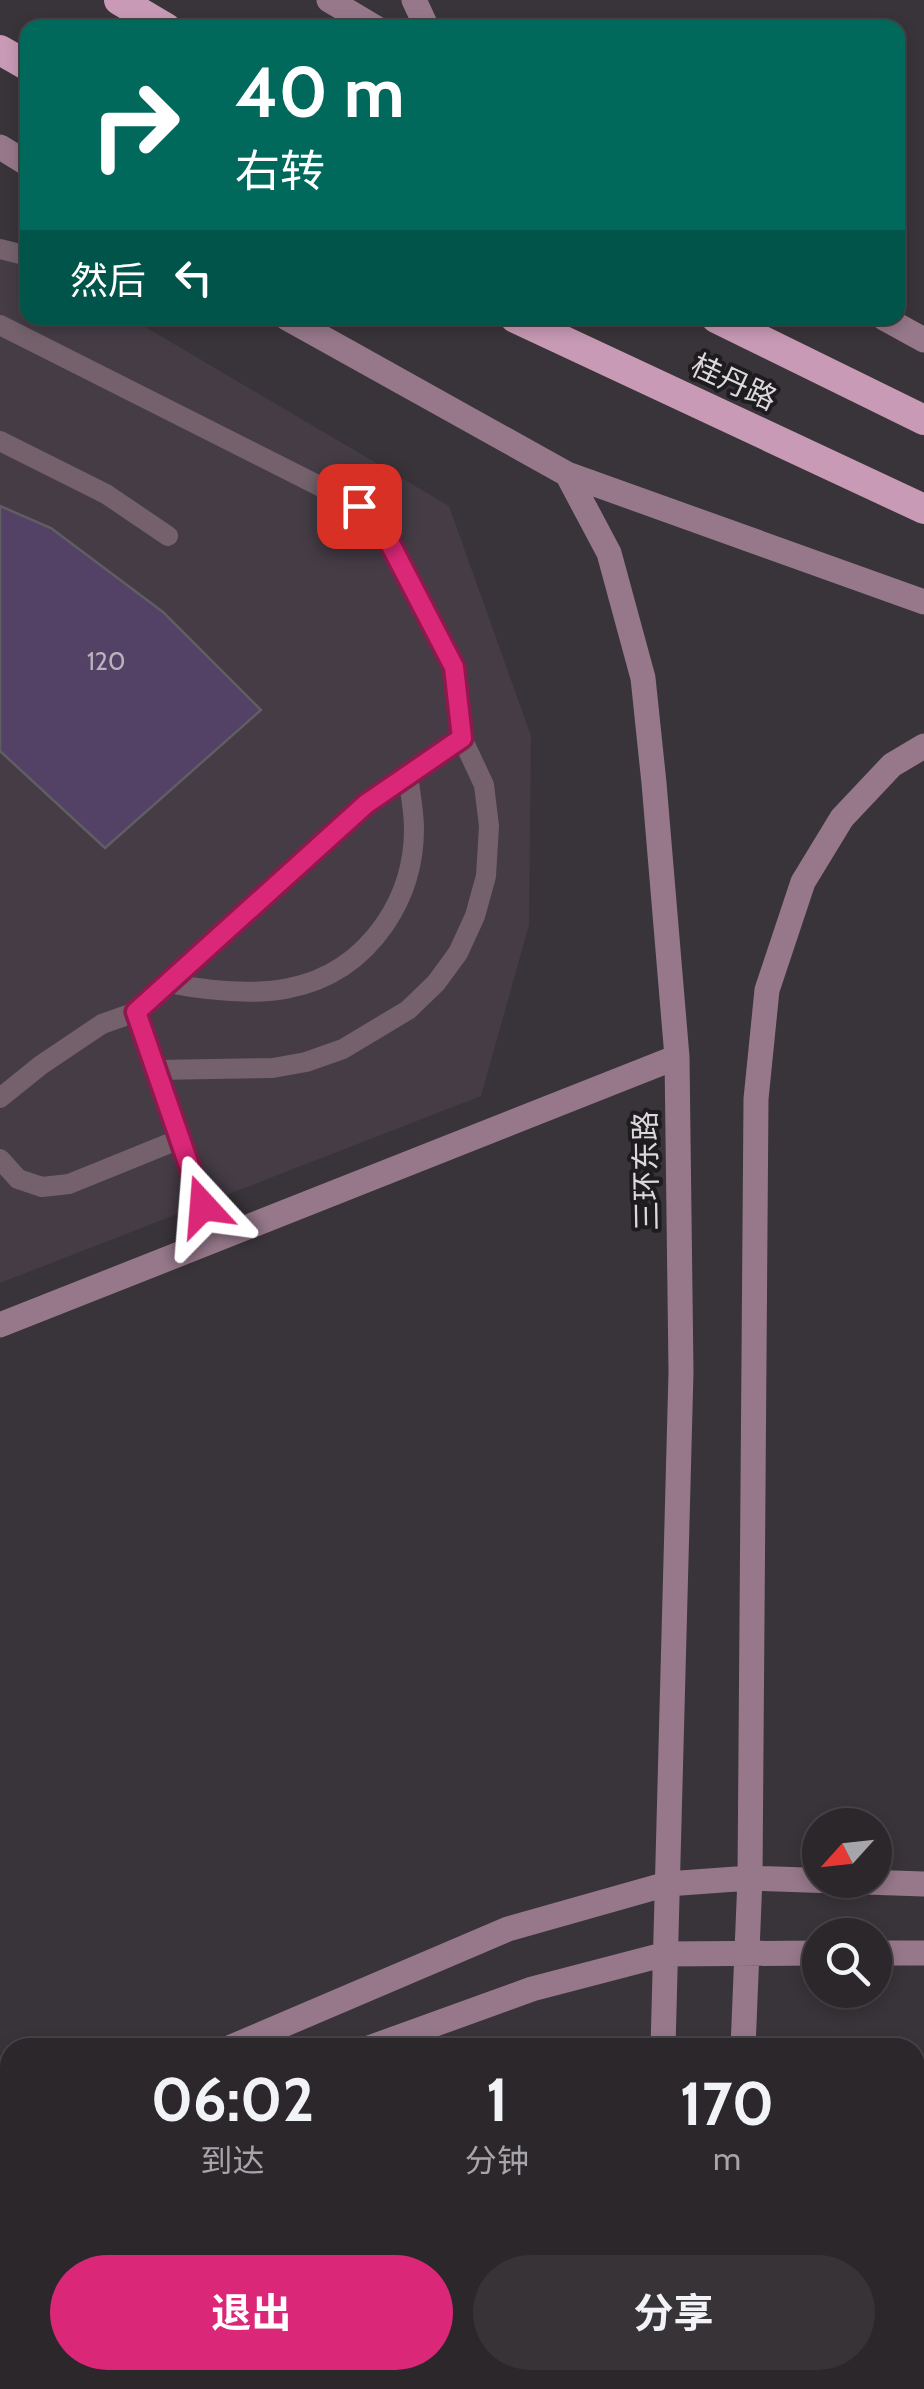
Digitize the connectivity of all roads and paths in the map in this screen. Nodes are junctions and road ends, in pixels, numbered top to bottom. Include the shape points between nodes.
1 (119, 0) edge
2 (329, 0) edge
3 (153, 20) edge
4 (363, 20) edge
5 (0, 325) edge
6 (300, 325) edge
7 (530, 325) edge
8 (730, 325) edge
9 (897, 325) edge
10 (924, 340) edge
11 (924, 420) edge
12 (0, 441) edge
13 (567, 474) junction
14 (924, 509) edge
15 (168, 536) dead end
16 (924, 602) edge
17 (462, 738) junction
18 (924, 746) edge
19 (408, 774) junction
20 (168, 983) junction
21 (136, 1012) junction
22 (677, 1057) junction
23 (156, 1070) junction
24 (0, 1098) edge
25 (180, 1139) junction
26 (0, 1159) edge
27 (215, 1240) junction
28 (0, 1325) edge
29 (750, 1878) junction
30 (667, 1884) junction
31 (924, 1884) edge
32 (746, 1952) junction
33 (802, 1953) edge
34 (892, 1953) edge
35 (924, 1953) edge
36 (666, 1954) junction
37 (252, 2038) edge
38 (397, 2038) edge
39 (664, 2038) edge
40 (743, 2038) edge

1 - 3 highway
2 - 4 main road
5 - 17 lane via 359,506 383,530 454,667
6 - 13 main road
7 - 14 highway, 桂丹路
8 - 11 highway, 桂丹路
9 - 10 main road
12 - 15 lane via 106,494
13 - 16 main road
13 - 22 main road, 三环东路 via 609,552 643,678
17 - 19 lane
17 - 23 lane via 484,785 486,876 458,953 436,983 376,1031 306,1062
18 - 29 main road via 892,765 842,818 802,882 767,990 756,1099
19 - 20 lane
19 - 20 lane via 410,866 398,905 358,956 331,975 271,992
20 - 21 lane
21 - 23 lane
21 - 24 lane via 102,1024
22 - 27 main road
22 - 30 main road, 三环东路 via 681,1372
23 - 25 lane
25 - 26 lane via 69,1184 18,1179
25 - 27 lane
27 - 28 main road
29 - 30 main road
29 - 31 main road
29 - 32 main road
30 - 36 main road, 三环东路
30 - 37 main road via 508,1929
32 - 33 main road
32 - 36 main road
32 - 40 main road
34 - 35 main road
36 - 38 main road via 532,1989
36 - 39 main road, 三环东路

